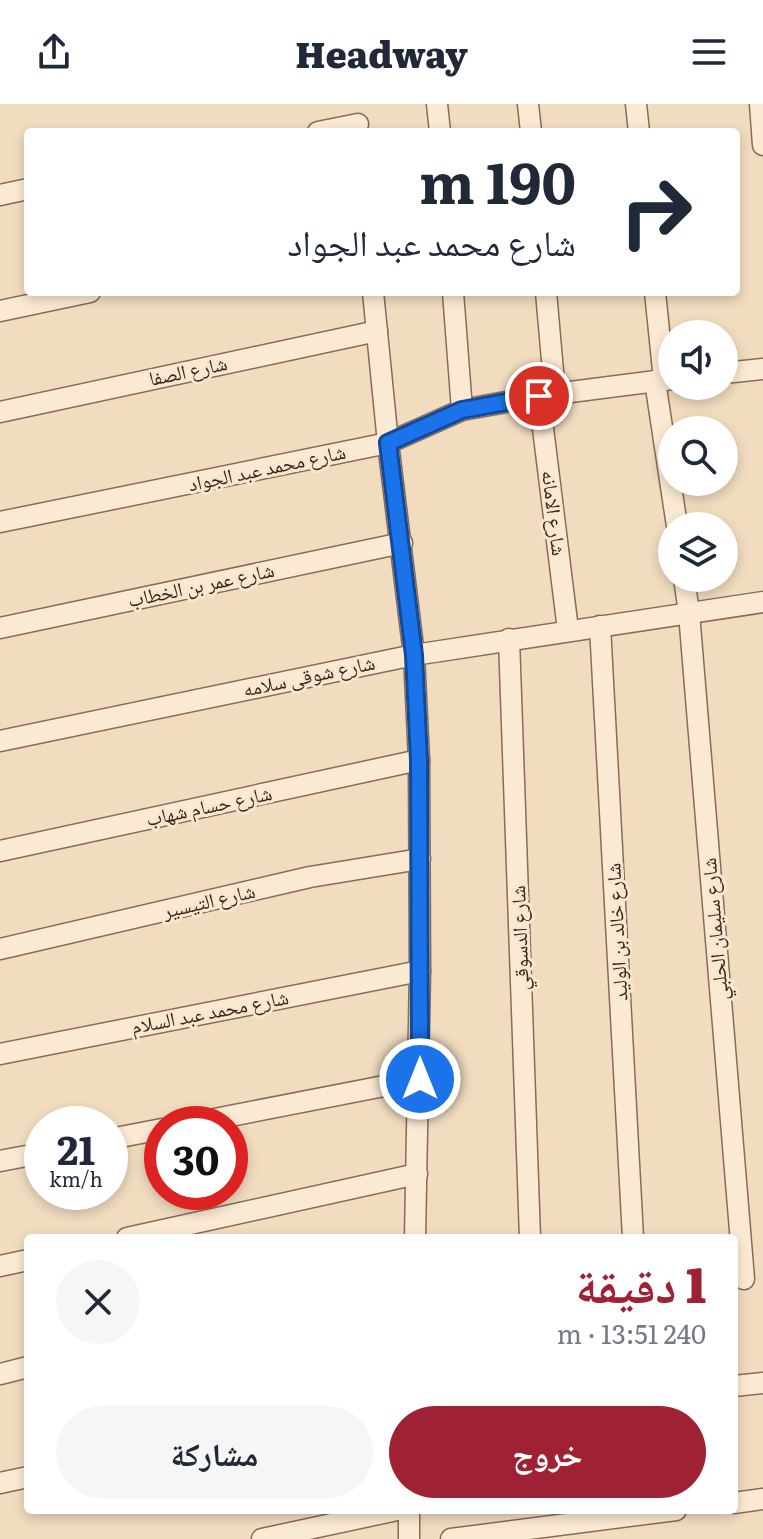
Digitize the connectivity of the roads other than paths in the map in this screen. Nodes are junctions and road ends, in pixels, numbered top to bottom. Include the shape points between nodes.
1 (437, 104) edge
2 (528, 104) edge
3 (636, 104) edge
4 (760, 104) edge
5 (358, 120) edge
6 (331, 128) edge
7 (440, 128) edge
8 (531, 128) edge
9 (639, 128) edge
10 (763, 145) edge
11 (24, 190) edge
12 (0, 195) edge
13 (71, 296) edge
14 (373, 296) edge
15 (453, 296) edge
16 (546, 296) edge
17 (655, 296) edge
18 (0, 311) edge
19 (658, 321) edge
20 (377, 331) junction
21 (763, 369) edge
22 (738, 372) edge
23 (658, 381) edge
24 (547, 395) junction
25 (666, 400) edge
26 (462, 410) junction
27 (0, 412) edge
28 (388, 443) junction
29 (676, 512) edge
30 (0, 522) edge
31 (402, 543) junction
32 (686, 592) edge
33 (763, 602) edge
34 (689, 613) junction
35 (600, 626) junction
36 (0, 628) edge
37 (568, 630) junction
38 (509, 639) junction
39 (414, 655) junction
40 (0, 741) edge
41 (419, 760) junction
42 (0, 851) edge
43 (420, 859) junction
44 (0, 949) edge
45 (420, 971) junction
46 (0, 1054) edge
47 (420, 1079) junction
48 (248, 1113) edge
49 (24, 1156) edge
50 (0, 1161) edge
51 (417, 1174) junction
52 (145, 1234) edge
53 (415, 1234) edge
54 (530, 1234) edge
55 (633, 1234) edge
56 (24, 1261) edge
57 (0, 1266) edge
58 (747, 1279) edge
59 (24, 1368) edge
60 (0, 1374) edge
61 (763, 1383) edge
62 (738, 1386) edge
63 (24, 1478) edge
64 (0, 1483) edge
65 (763, 1499) edge
66 (738, 1502) edge
67 (378, 1514) edge
68 (409, 1514) edge
69 (645, 1514) edge
70 (262, 1539) edge
71 (409, 1539) edge
72 (451, 1539) edge

1 - 7 street
2 - 8 street
3 - 9 street
4 - 10 street
5 - 6 street
11 - 12 street
13 - 18 street
14 - 20 street
15 - 26 street
16 - 24 street, شارع الامانه
17 - 19 street
20 - 27 street, شارع الصفا
20 - 28 street
21 - 22 street
23 - 24 street, شارع محمد عبد الجواد
24 - 26 street, شارع محمد عبد الجواد
24 - 37 street, شارع الامانه
25 - 29 street
26 - 28 street, شارع محمد عبد الجواد
28 - 30 street, شارع محمد عبد الجواد
28 - 31 street
31 - 36 street, شارع عمر بن الخطاب
31 - 39 street
32 - 34 street, شارع سليمان الحلبي
33 - 34 street, شارع شوقى سلامه
34 - 35 street, شارع شوقى سلامه
34 - 58 street, شارع سليمان الحلبي
35 - 37 street, شارع شوقى سلامه
35 - 55 street, شارع خالد بن الوليد
37 - 38 street, شارع شوقى سلامه
38 - 39 street, شارع شوقى سلامه
38 - 54 street, شارع الدسوقي
39 - 40 street, شارع شوقى سلامه
39 - 41 street
41 - 42 street, شارع حسام شهاب
41 - 43 street
43 - 44 street, شارع التيسير via 310,877
43 - 45 street
45 - 46 street, شارع محمد عبد السلام
45 - 47 street
47 - 48 street
47 - 51 street
49 - 50 street
51 - 52 street
51 - 53 street
56 - 57 street
59 - 60 street
61 - 62 street
63 - 64 street
65 - 66 street
67 - 70 street
68 - 71 street
69 - 72 street

